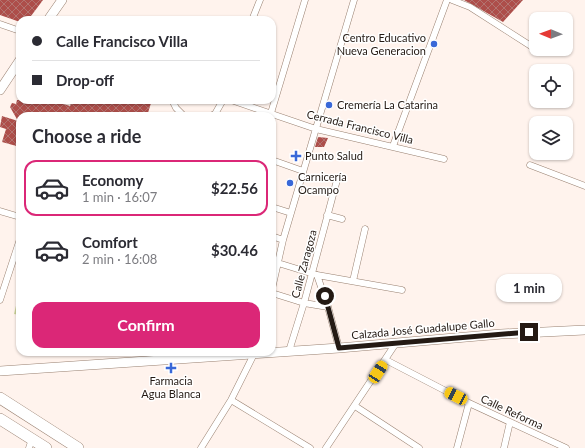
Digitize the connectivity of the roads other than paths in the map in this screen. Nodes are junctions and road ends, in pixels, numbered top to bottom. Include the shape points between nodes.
1 (62, 0) edge
2 (260, 0) edge
3 (305, 0) edge
4 (354, 0) edge
5 (447, 0) edge
6 (452, 0) edge
7 (51, 16) edge
8 (254, 16) edge
9 (0, 24) edge
10 (16, 30) edge
11 (529, 45) edge
12 (16, 64) edge
13 (4, 78) edge
14 (0, 90) edge
15 (276, 96) edge
16 (174, 104) edge
17 (243, 104) edge
18 (180, 112) edge
19 (268, 112) edge
20 (276, 115) edge
21 (316, 129) junction
22 (393, 146) junction
23 (444, 159) dead end
24 (276, 161) edge
25 (530, 165) dead end
26 (303, 171) junction
27 (337, 180) dead end
28 (585, 186) edge
29 (276, 208) edge
30 (0, 211) edge
31 (291, 213) junction
32 (327, 215) junction
33 (16, 216) edge
34 (342, 219) dead end
35 (365, 229) dead end
36 (276, 237) edge
37 (283, 240) junction
38 (16, 251) edge
39 (278, 263) junction
40 (276, 272) edge
41 (315, 274) junction
42 (353, 281) junction
43 (402, 290) dead end
44 (276, 294) edge
45 (1, 296) edge
46 (304, 303) junction
47 (328, 307) junction
48 (585, 330) edge
49 (396, 343) junction
50 (339, 348) junction
51 (289, 351) junction
52 (276, 352) edge
53 (176, 356) edge
54 (253, 356) edge
55 (386, 360) junction
56 (0, 371) edge
57 (0, 398) edge
58 (231, 400) junction
59 (469, 403) junction
60 (355, 406) junction
61 (0, 419) edge
62 (510, 422) junction
63 (31, 444) edge
64 (558, 446) edge
65 (46, 448) edge
66 (78, 448) edge
67 (202, 448) edge
68 (310, 448) edge
69 (326, 448) edge
70 (419, 448) edge
71 (457, 448) edge
72 (504, 448) edge
73 (566, 448) edge

1 - 7 street
2 - 8 street
3 - 15 street
4 - 21 street
5 - 22 street
6 - 11 street via 470,7
9 - 10 street
12 - 13 street
13 - 14 street
16 - 18 street
17 - 19 street, Cerrada Francisco Villa
20 - 21 street, Cerrada Francisco Villa
21 - 22 street, Cerrada Francisco Villa
21 - 26 street
22 - 23 street, Cerrada Francisco Villa
24 - 26 street
25 - 28 street
26 - 31 street
27 - 32 street, Calle Zaragoza
29 - 31 street
30 - 33 street
31 - 37 street
32 - 34 street
32 - 41 street, Calle Zaragoza
35 - 42 street
36 - 37 street
37 - 39 street
38 - 45 street
39 - 40 street
39 - 41 street
41 - 42 street
41 - 46 street, Calle Zaragoza
41 - 47 street
42 - 43 street
44 - 46 street
46 - 47 street
46 - 51 street, Calle Zaragoza
47 - 50 street
48 - 49 street, Calzada José Guadalupe Gallo
49 - 50 street, Calzada José Guadalupe Gallo
49 - 55 street
50 - 51 street, Calzada José Guadalupe Gallo
51 - 52 street, Calzada José Guadalupe Gallo
53 - 56 street, Calzada José Guadalupe Gallo
54 - 58 street
55 - 59 street, Calle Reforma
55 - 60 street
57 - 66 highway
58 - 67 street
58 - 68 street
59 - 62 street, Calle Reforma
59 - 71 street
60 - 69 street
60 - 70 street
61 - 63 highway
62 - 64 street, Calle Reforma
62 - 72 street
63 - 65 highway
64 - 73 street, Calle Reforma

